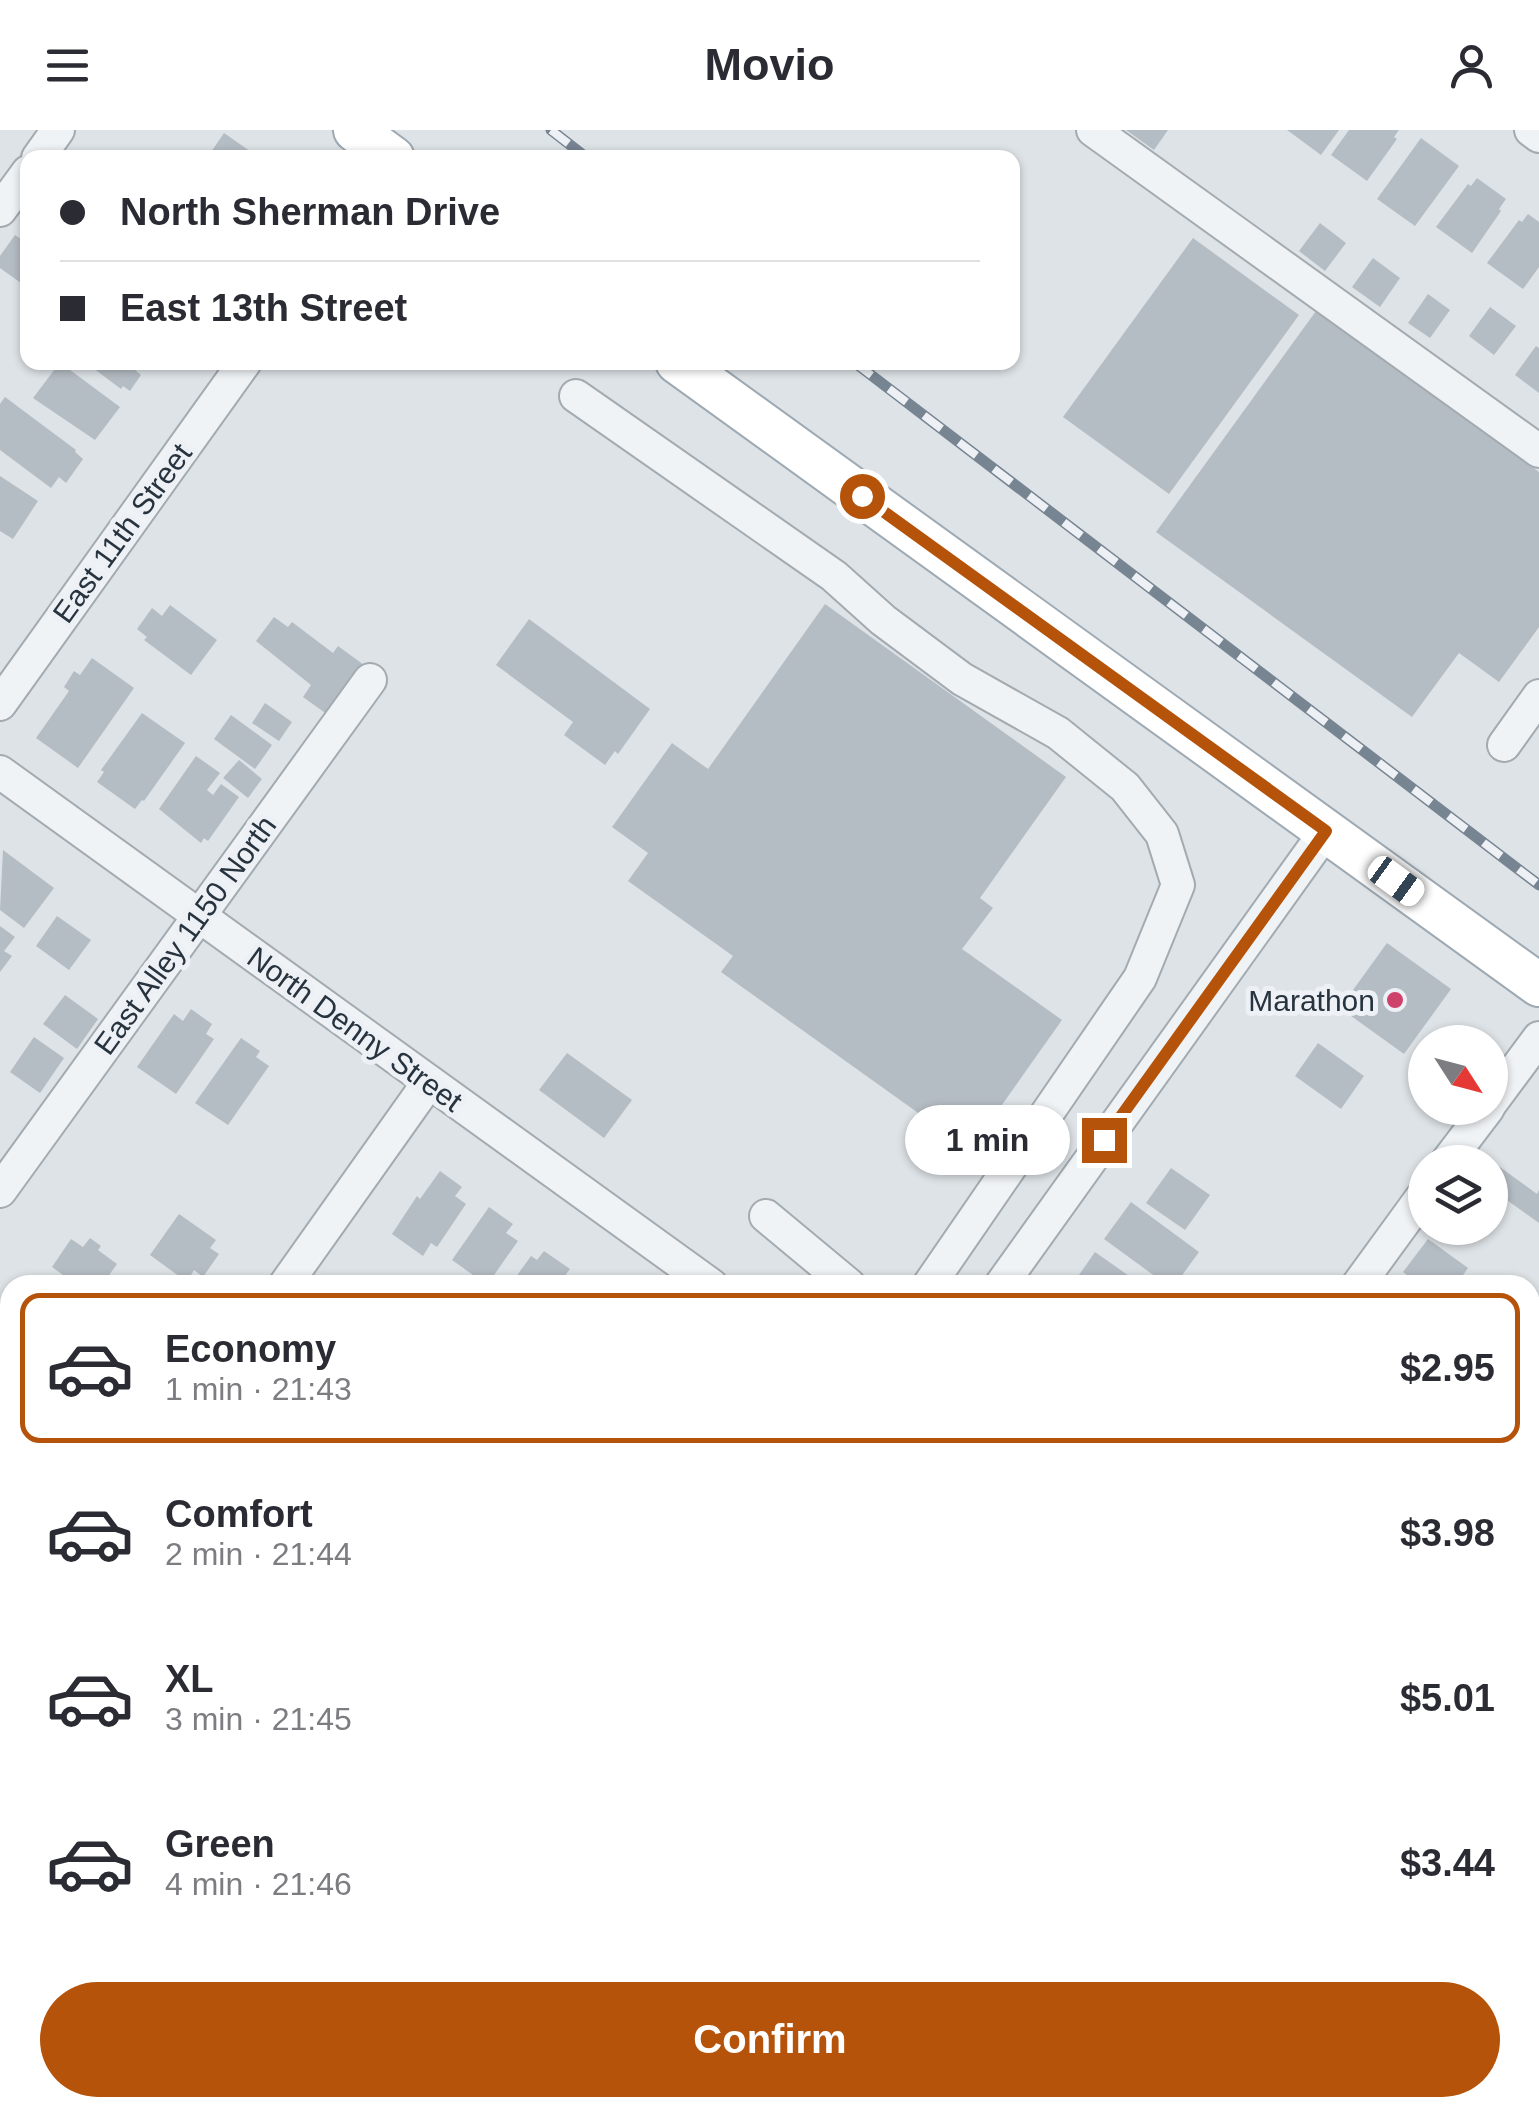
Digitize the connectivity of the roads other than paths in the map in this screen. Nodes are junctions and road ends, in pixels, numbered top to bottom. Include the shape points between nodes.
1 (354, 130) edge
2 (1093, 130) edge
3 (1530, 130) edge
4 (1539, 136) edge
5 (382, 150) edge
6 (20, 183) edge
7 (0, 210) edge
8 (239, 370) edge
9 (688, 370) edge
10 (576, 396) dead end
11 (1539, 451) edge
12 (370, 680) dead end
13 (1539, 696) edge
14 (0, 704) edge
15 (1504, 745) dead end
16 (0, 772) edge
17 (1326, 831) junction
18 (198, 916) junction
19 (1539, 985) edge
20 (1539, 1038) edge
21 (1508, 1080) edge
22 (430, 1082) junction
23 (0, 1191) edge
24 (766, 1216) dead end
25 (1408, 1216) edge
26 (291, 1275) edge
27 (697, 1275) edge
28 (837, 1275) edge
29 (936, 1275) edge
30 (1008, 1275) edge
31 (1365, 1275) edge

1 - 5 main road
2 - 11 street
3 - 4 street
6 - 7 street
8 - 14 street, East 11th Street
9 - 17 main road
10 - 29 street via 834,576 962,679 1058,732 1125,788 1162,834 1178,886 1140,978
12 - 18 street, East Alley 1150 North
13 - 15 street
16 - 18 street, North Denny Street
17 - 19 main road
17 - 30 street
18 - 22 street, North Denny Street
18 - 23 street, East Alley 1150 North
20 - 21 street
22 - 26 street
22 - 27 street, North Denny Street
24 - 28 street
25 - 31 street

